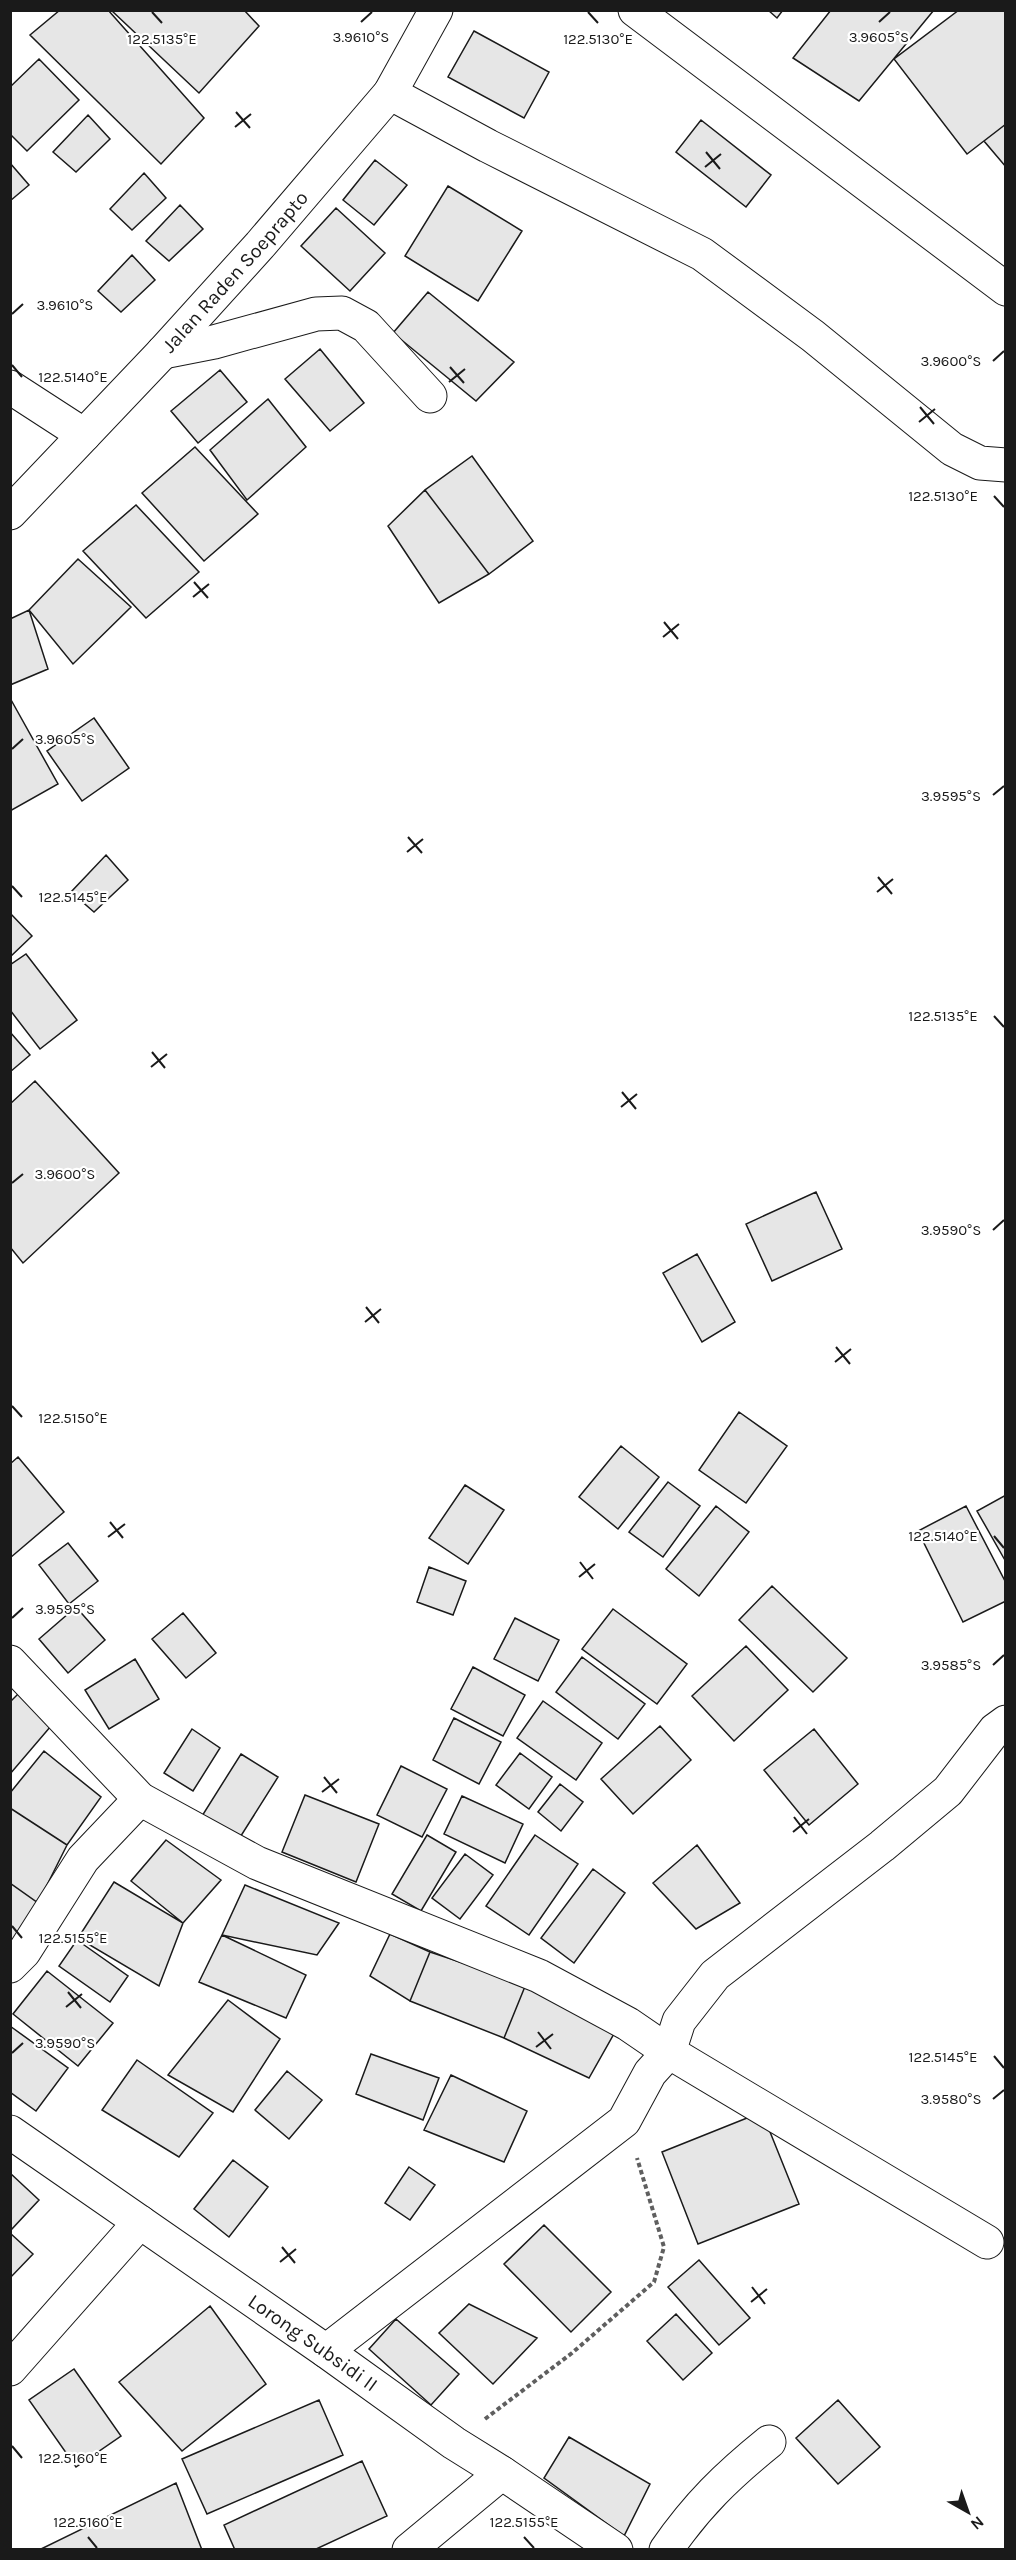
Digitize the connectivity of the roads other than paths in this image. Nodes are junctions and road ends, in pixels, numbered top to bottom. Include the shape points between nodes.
1 (436, 10) edge
2 (634, 10) edge
3 (390, 93) junction
4 (1005, 289) edge
5 (163, 352) junction
6 (10, 387) edge
7 (430, 396) dead end
8 (84, 435) junction
9 (1005, 465) edge
10 (10, 513) edge
11 (10, 1662) edge
12 (1005, 1722) edge
13 (140, 1799) junction
14 (10, 1966) edge
15 (669, 2052) junction
16 (10, 2132) edge
17 (140, 2222) junction
18 (987, 2242) dead end
19 (326, 2351) junction
20 (10, 2369) edge
21 (769, 2442) dead end
22 (502, 2473) junction
23 (409, 2550) edge
24 (616, 2550) edge
25 (666, 2550) edge

1 - 3 main road, Jalan Raden Soeprapto
2 - 4 main road
3 - 5 main road, Jalan Raden Soeprapto
3 - 9 main road via 702,254 830,349 952,449 980,463
5 - 7 main road via 316,314 342,313 366,326
5 - 8 main road, Jalan Raden Soeprapto
6 - 8 main road
8 - 10 main road, Jalan Raden Soeprapto
11 - 13 main road
12 - 15 main road via 948,1791 715,1975 679,2021
13 - 14 main road via 83,1859 24,1952
13 - 15 main road via 257,1863 539,1976 628,2024
15 - 18 main road
15 - 19 main road via 650,2073 624,2121
16 - 17 main road, Lorong Subsidi II
17 - 19 main road, Lorong Subsidi II
17 - 20 main road
19 - 22 main road, Lorong Subsidi II
21 - 25 main road via 723,2480 689,2517
22 - 23 main road
22 - 24 main road, Lorong Subsidi II

